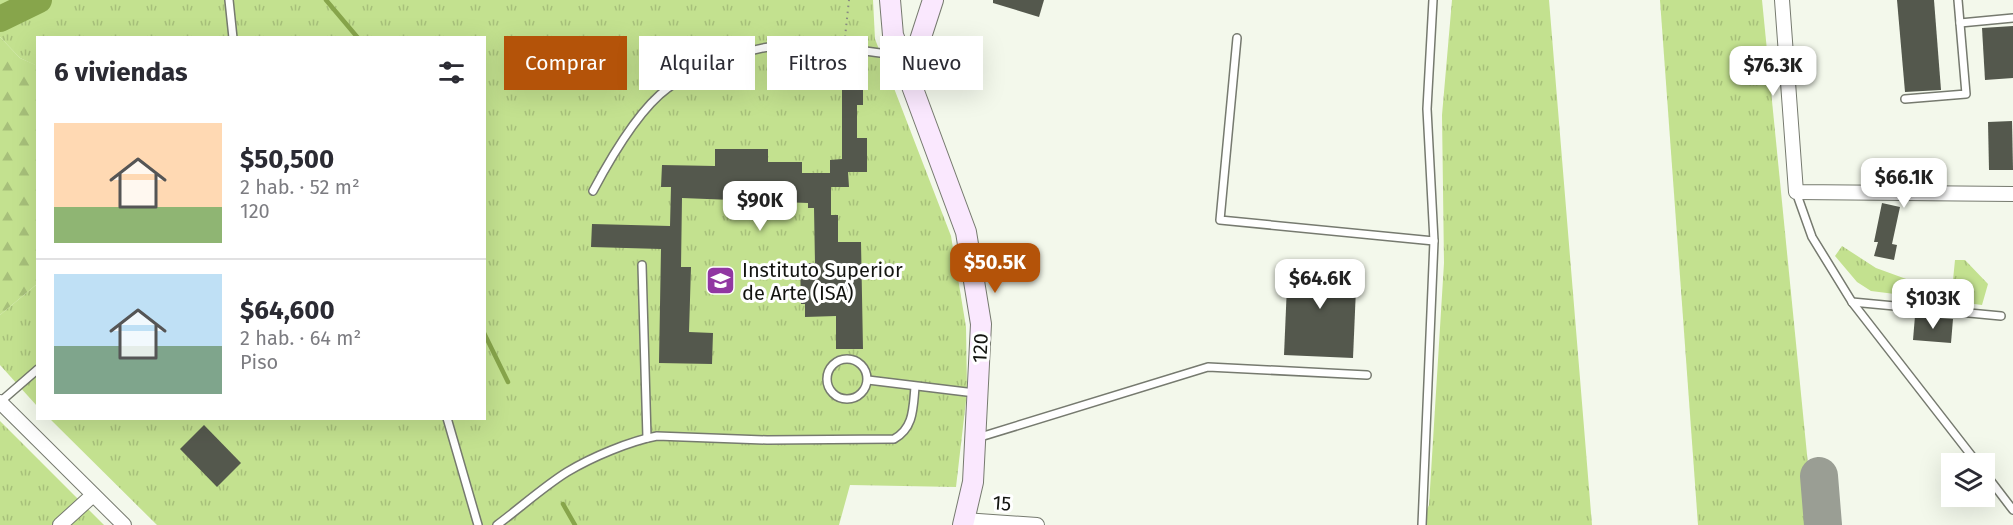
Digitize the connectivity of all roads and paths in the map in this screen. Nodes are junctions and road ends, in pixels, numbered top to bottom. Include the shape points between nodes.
1 (228, 0) edge
2 (849, 0) edge
3 (890, 0) edge
4 (933, 0) edge
5 (1432, 0) edge
6 (1782, 0) edge
7 (1958, 0) edge
8 (2013, 18) edge
9 (1960, 23) junction
10 (233, 36) edge
11 (844, 36) edge
12 (893, 36) edge
13 (917, 36) edge
14 (1238, 38) dead end
15 (767, 48) edge
16 (914, 90) edge
17 (1905, 99) dead end
18 (593, 191) dead end
19 (1796, 192) junction
20 (2013, 194) edge
21 (1434, 241) junction
22 (642, 265) dead end
23 (1852, 302) junction
24 (2001, 316) dead end
25 (36, 371) edge
26 (1367, 375) dead end
27 (868, 380) junction
28 (915, 387) junction
29 (977, 393) junction
30 (0, 402) edge
31 (448, 420) edge
32 (647, 438) junction
33 (975, 439) junction
34 (1969, 453) edge
35 (1995, 486) edge
36 (93, 495) junction
37 (2013, 510) edge
38 (964, 522) edge
39 (1000, 524) edge
40 (60, 525) edge
41 (124, 525) edge
42 (478, 525) edge
43 (497, 525) edge
44 (1037, 525) edge
45 (1422, 525) edge

1 - 10 lane
2 - 11 path
3 - 12 main road, 120
4 - 13 main road
5 - 21 lane via 1426,109
6 - 19 street
7 - 9 lane
8 - 9 lane
9 - 17 lane via 1966,94
14 - 21 lane via 1220,220
15 - 18 lane via 742,52 668,88 612,157
16 - 29 main road, 120 via 966,232 981,324
19 - 20 street
19 - 23 lane via 1812,237
21 - 45 lane
22 - 32 lane
23 - 24 lane
23 - 34 lane
25 - 30 lane
26 - 33 lane via 1208,366
27 - 27 lane via 860,363 848,358 831,366 826,378 831,392 850,400 862,393
27 - 28 lane
28 - 29 lane
28 - 32 lane via 905,433 894,439
29 - 33 main road, 120
30 - 36 street
31 - 42 lane
32 - 43 lane via 630,442 568,472
33 - 38 main road, 120 via 973,482
35 - 37 lane
36 - 40 street
36 - 41 street
38 - 39 street, 15
39 - 44 street, 15

